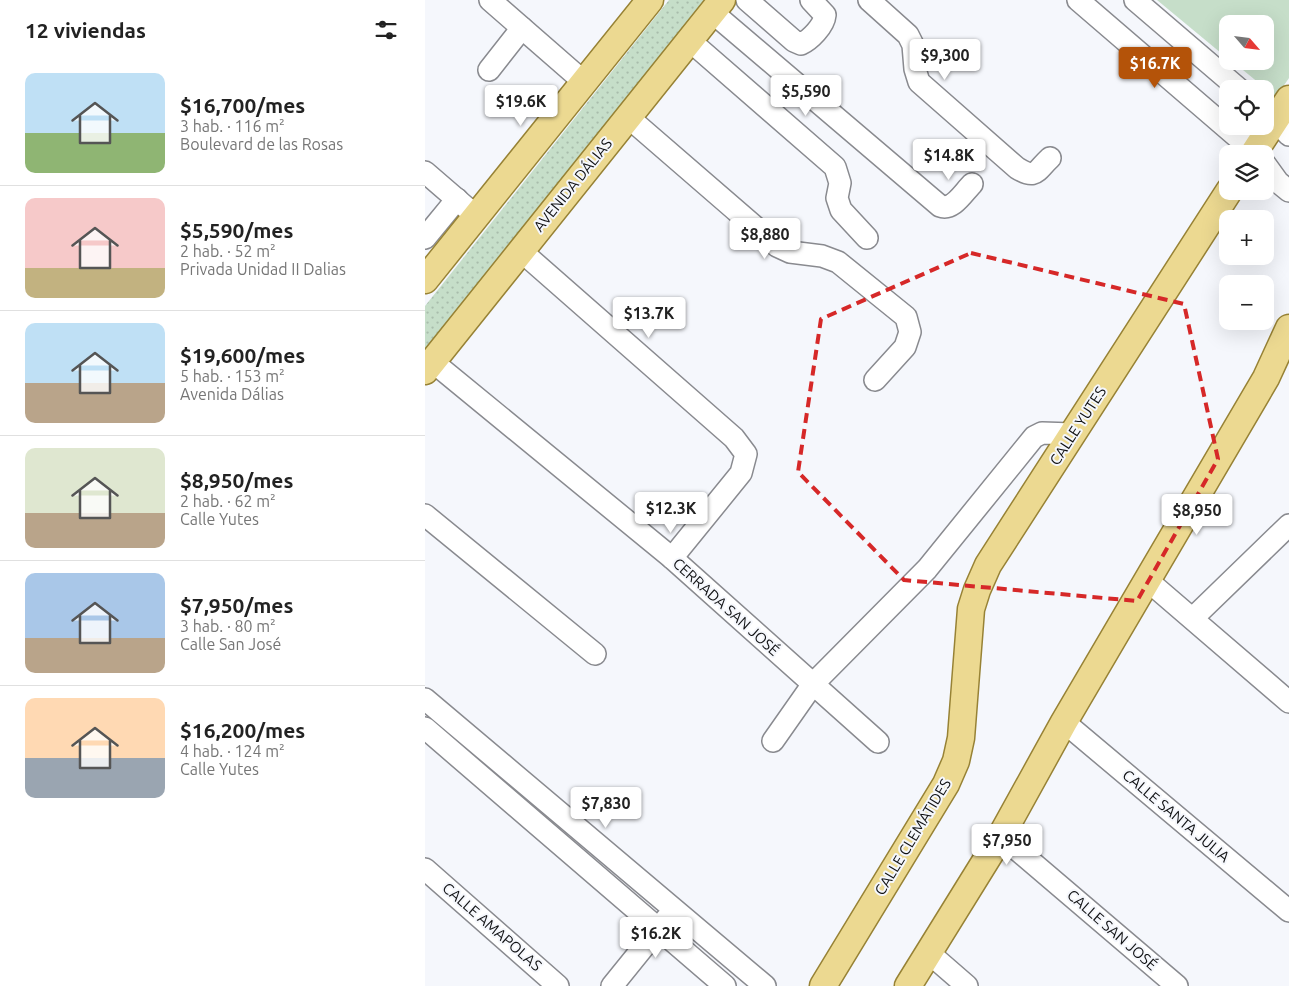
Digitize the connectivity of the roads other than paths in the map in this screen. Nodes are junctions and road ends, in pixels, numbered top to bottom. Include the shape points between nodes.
1 (490, 0) edge
2 (650, 0) edge
3 (747, 0) edge
4 (811, 0) edge
5 (869, 0) edge
6 (1078, 0) edge
7 (1135, 0) edge
8 (717, 6) edge
9 (522, 28) junction
10 (689, 40) junction
11 (489, 70) dead end
12 (1228, 80) edge
13 (584, 82) junction
14 (1280, 116) edge
15 (628, 117) junction
16 (1245, 145) edge
17 (1264, 145) edge
18 (1050, 158) dead end
19 (425, 172) edge
20 (1274, 177) edge
21 (972, 184) dead end
22 (1289, 191) edge
23 (457, 199) junction
24 (1223, 200) edge
25 (476, 216) junction
26 (425, 238) edge
27 (867, 238) dead end
28 (521, 251) junction
29 (425, 280) edge
30 (1289, 328) edge
31 (429, 366) edge
32 (875, 380) dead end
33 (1073, 434) junction
34 (425, 515) edge
35 (1289, 525) edge
36 (672, 558) junction
37 (1147, 580) junction
38 (1193, 618) junction
39 (595, 654) dead end
40 (967, 675) joint
41 (813, 684) junction
42 (425, 699) edge
43 (1289, 702) edge
44 (1064, 722) junction
45 (425, 728) edge
46 (773, 741) dead end
47 (878, 742) dead end
48 (1001, 836) junction
49 (425, 869) edge
50 (674, 910) junction
51 (1289, 911) edge
52 (658, 929) junction
53 (929, 953) junction
54 (558, 986) edge
55 (612, 986) edge
56 (725, 986) edge
57 (765, 986) edge
58 (823, 986) edge
59 (908, 986) edge
60 (967, 986) edge
61 (1177, 986) edge

1 - 9 street
2 - 13 main road
3 - 4 street via 801,44 807,42 825,21 825,15
5 - 18 street via 908,35 913,45 919,82 1017,168 1027,175 1034,174
6 - 16 street
7 - 12 street
8 - 10 main road, AVENIDA DÁLIAS
8 - 21 street via 940,206 951,206
9 - 11 street
9 - 13 street
10 - 15 main road, AVENIDA DÁLIAS
10 - 27 street via 835,167 840,183 837,198 841,210
13 - 25 main road
14 - 17 main road
15 - 28 main road, AVENIDA DÁLIAS
15 - 32 street via 777,246 790,252 822,256 838,262 906,317 910,332 905,347
19 - 23 street
20 - 22 street
23 - 25 street
23 - 26 street
24 - 33 main road, CALLE YUTES
25 - 29 main road
28 - 31 main road, AVENIDA DÁLIAS
28 - 36 street via 734,438 746,454 741,473
30 - 37 main road via 1266,378
31 - 36 street, CERRADA SAN JOSÉ
33 - 40 main road, CALLE YUTES via 988,566 977,590 971,609
33 - 41 street via 1042,433 1034,437 927,569
34 - 39 street
35 - 38 street
36 - 41 street, CERRADA SAN JOSÉ
37 - 38 street
37 - 44 main road
38 - 43 street
40 - 58 main road, CALLE CLEMÁTIDES via 961,738 946,784
41 - 46 street
41 - 47 street, CERRADA SAN JOSÉ
42 - 50 street
44 - 48 main road
44 - 51 street, CALLE SANTA JULIA
45 - 52 street
48 - 53 main road
48 - 61 street, CALLE SAN JOSÉ
49 - 54 street, CALLE AMAPOLAS
50 - 52 street
50 - 57 street
52 - 55 street
52 - 56 street
53 - 59 main road
53 - 60 street

